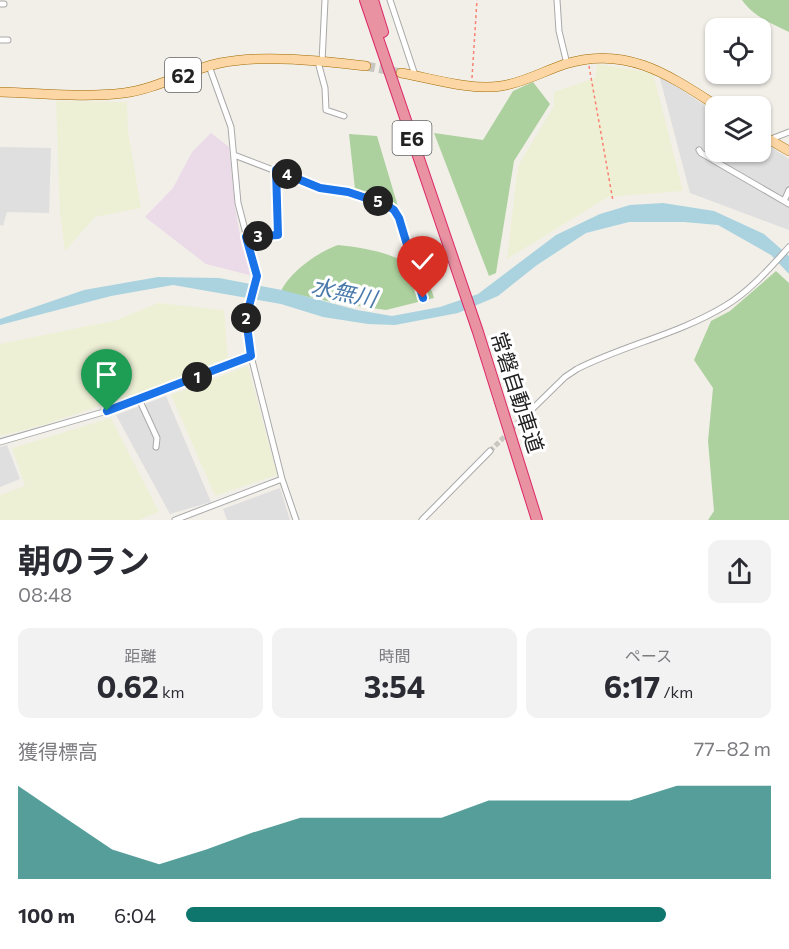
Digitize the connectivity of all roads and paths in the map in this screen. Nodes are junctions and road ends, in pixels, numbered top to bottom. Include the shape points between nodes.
1 (325, 0) edge
2 (365, 0) edge
3 (374, 0) edge
4 (390, 0) edge
5 (477, 0) edge
6 (557, 0) edge
7 (0, 40) edge
8 (8, 40) dead end
9 (588, 59) junction
10 (320, 62) junction
11 (567, 63) junction
12 (209, 66) junction
13 (366, 66) tunnel mouth
14 (401, 72) tunnel mouth
15 (415, 75) junction
16 (472, 81) dead end
17 (0, 92) edge
18 (705, 98) edge
19 (344, 116) dead end
20 (789, 132) edge
21 (771, 140) edge
22 (771, 141) edge
23 (699, 150) dead end
24 (789, 151) edge
25 (234, 155) junction
26 (276, 170) junction
27 (789, 190) edge
28 (613, 201) dead end
29 (786, 202) edge
30 (246, 237) junction
31 (789, 247) edge
32 (459, 276) junction
33 (423, 298) dead end
34 (251, 356) junction
35 (139, 399) junction
36 (519, 422) tunnel mouth
37 (0, 442) edge
38 (156, 447) dead end
39 (490, 451) tunnel mouth
40 (282, 479) junction
41 (175, 520) edge
42 (296, 520) edge
43 (422, 520) edge
44 (537, 520) edge

1 - 10 street
2 - 32 highway, 常磐自動車道 / E6
3 - 32 highway, 常磐自動車道 / E6
4 - 15 street
5 - 16 path
6 - 11 street
7 - 8 street
9 - 11 main road
9 - 18 main road via 623,59 642,64
9 - 28 path
10 - 12 main road, 62 via 255,59
10 - 13 main road, 62
10 - 19 street via 326,110
11 - 15 main road via 500,87
12 - 17 main road, 62 via 126,93
12 - 25 street via 229,120
14 - 15 main road
20 - 21 street
22 - 24 main road
23 - 29 street
25 - 26 street
25 - 30 street via 235,187
26 - 30 street via 278,235
26 - 33 street via 320,188 381,201 394,210
27 - 29 street
30 - 34 street via 257,276 246,318
31 - 36 street via 727,305 577,369
32 - 44 highway, 常磐自動車道 / E6
34 - 35 street
34 - 40 street
35 - 37 street
35 - 38 street via 157,438
39 - 43 street
40 - 41 street
40 - 42 street

